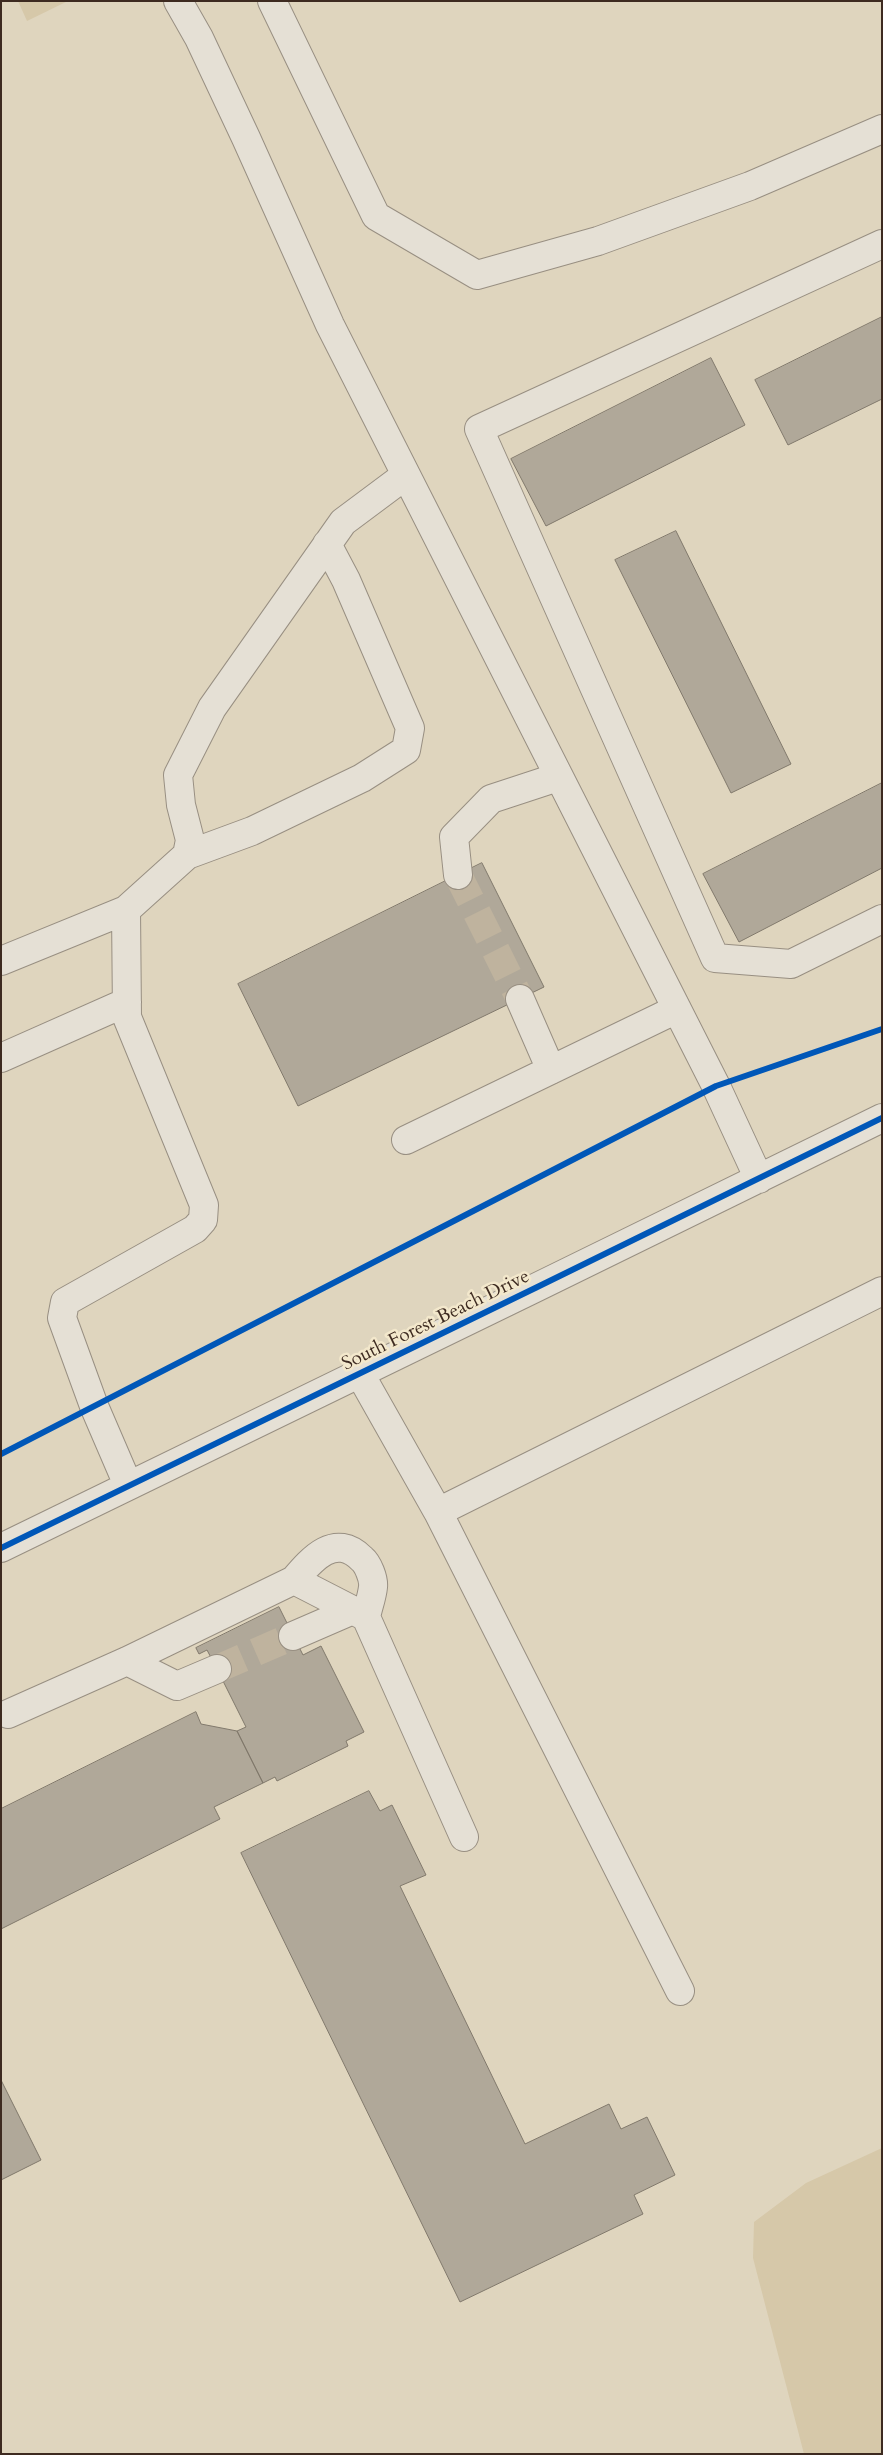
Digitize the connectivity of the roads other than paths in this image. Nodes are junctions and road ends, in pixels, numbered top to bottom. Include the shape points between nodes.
1 (178, 1) edge
2 (272, 1) edge
3 (882, 128) edge
4 (882, 244) edge
5 (406, 475) junction
6 (328, 544) junction
7 (558, 777) junction
8 (187, 855) junction
9 (458, 874) tunnel mouth
10 (126, 910) junction
11 (882, 919) edge
12 (1, 961) edge
13 (520, 1000) tunnel mouth
14 (127, 1002) junction
15 (677, 1009) junction
16 (1, 1058) edge
17 (551, 1070) junction
18 (882, 1118) edge
19 (406, 1140) dead end
20 (759, 1179) junction
21 (882, 1291) edge
22 (360, 1374) junction
23 (128, 1485) junction
24 (438, 1512) junction
25 (1, 1548) edge
26 (294, 1580) junction
27 (360, 1613) junction
28 (293, 1636) tunnel mouth
29 (127, 1661) junction
30 (217, 1669) tunnel mouth
31 (3, 1710) edge
32 (464, 1837) dead end
33 (680, 1991) dead end

1 - 5 street via 238,121 330,325
2 - 3 street via 376,216 477,275 598,241 750,186
4 - 11 street via 479,429 715,958 790,964
5 - 6 street via 343,522
5 - 7 street
6 - 8 street via 212,708 178,775 190,840
6 - 8 street via 410,728 406,750 362,778 252,831
7 - 9 street via 491,799 454,837
7 - 15 street
8 - 10 street
10 - 12 street
10 - 14 street
13 - 17 street
14 - 16 street
14 - 23 street via 127,1017 204,1205 203,1220 195,1229 65,1302 62,1318 94,1406
15 - 17 street
15 - 20 street
17 - 19 street
18 - 20 street, South Forest Beach Drive
20 - 22 street, South Forest Beach Drive
21 - 24 street
22 - 23 street, South Forest Beach Drive
22 - 24 street
23 - 25 street, South Forest Beach Drive
24 - 33 street
26 - 27 street
26 - 27 street via 314,1557 333,1548 353,1550 366,1563 374,1585
26 - 29 street
27 - 28 street
27 - 32 street
29 - 30 street via 177,1686
29 - 31 street

